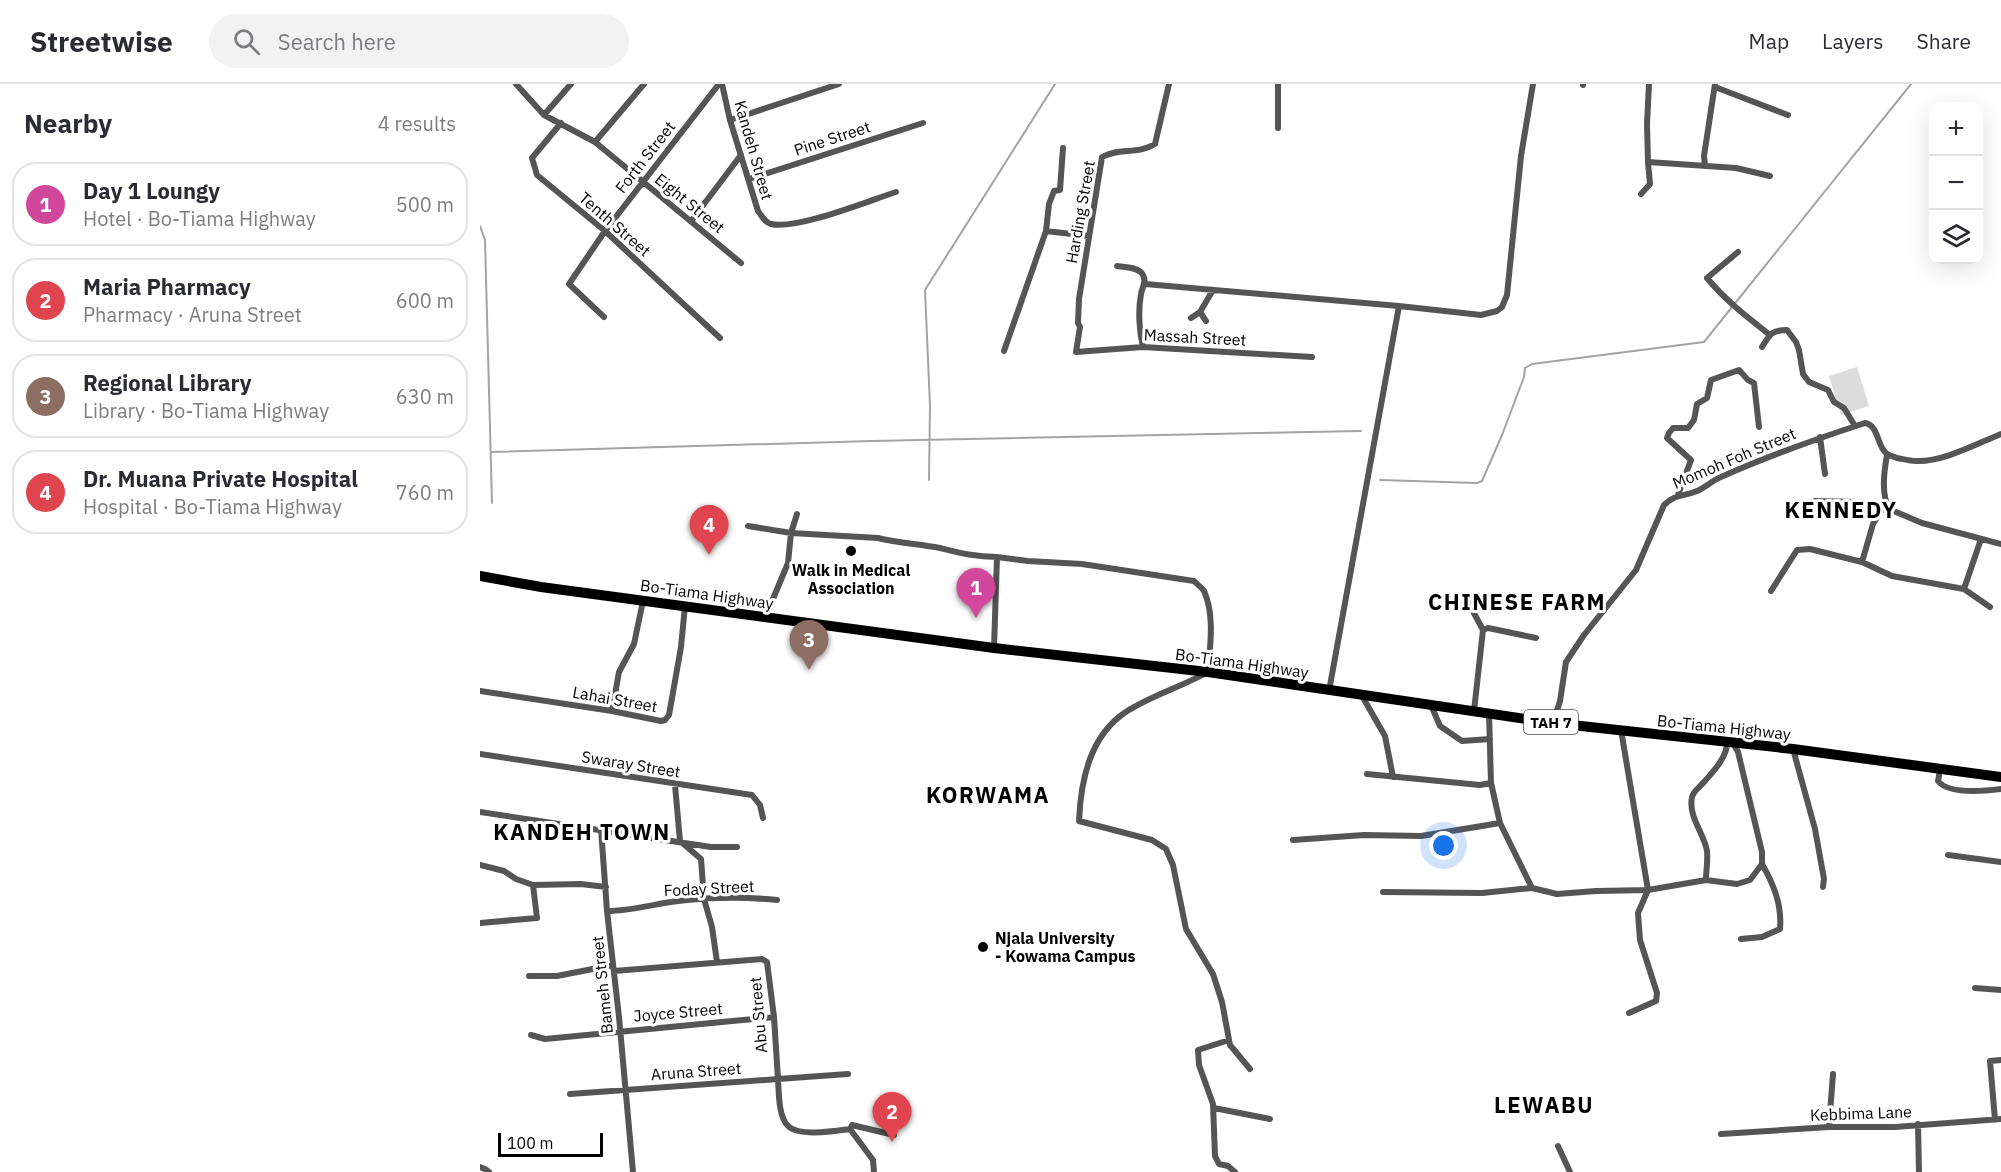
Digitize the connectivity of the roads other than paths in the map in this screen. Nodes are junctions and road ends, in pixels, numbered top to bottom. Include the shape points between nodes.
1 (516, 84) edge
2 (571, 84) edge
3 (644, 84) edge
4 (720, 84) edge
5 (839, 84) edge
6 (1169, 84) edge
7 (1278, 84) edge
8 (1533, 84) edge
9 (1649, 84) edge
10 (1715, 85) edge
11 (544, 115) junction
12 (1788, 115) dead end
13 (730, 120) junction
14 (561, 123) junction
15 (923, 123) dead end
16 (1278, 128) dead end
17 (596, 142) junction
18 (1063, 148) dead end
19 (741, 154) junction
20 (1648, 162) junction
21 (1705, 165) junction
22 (1770, 176) dead end
23 (749, 179) junction
24 (643, 182) junction
25 (896, 192) dead end
26 (1641, 194) dead end
27 (692, 220) junction
28 (605, 231) junction
29 (1046, 231) junction
30 (1089, 236) junction
31 (1738, 252) dead end
32 (741, 263) dead end
33 (1117, 266) dead end
34 (1145, 284) junction
35 (1214, 290) junction
36 (1398, 306) junction
37 (1200, 312) junction
38 (604, 317) dead end
39 (1191, 318) dead end
40 (1206, 321) dead end
41 (1770, 335) junction
42 (720, 338) dead end
43 (1143, 347) junction
44 (1762, 347) dead end
45 (1004, 351) dead end
46 (1076, 352) joint
47 (1312, 357) dead end
48 (1855, 426) junction
49 (1759, 428) dead end
50 (2001, 434) edge
51 (1820, 437) junction
52 (1887, 455) junction
53 (1826, 474) dead end
54 (1678, 495) junction
55 (1815, 501) dead end
56 (1886, 503) junction
57 (797, 514) dead end
58 (1880, 514) junction
59 (748, 526) dead end
60 (791, 533) junction
61 (1981, 539) junction
62 (2001, 544) edge
63 (997, 557) junction
64 (1862, 562) junction
65 (480, 576) edge
66 (1964, 589) junction
67 (1771, 591) dead end
68 (643, 601) junction
69 (1468, 602) dead end
70 (685, 606) junction
71 (1990, 607) dead end
72 (765, 618) junction
73 (1483, 630) junction
74 (1536, 638) dead end
75 (994, 648) junction
76 (1208, 672) junction
77 (480, 691) edge
78 (1329, 691) junction
79 (1362, 696) junction
80 (1431, 704) junction
81 (612, 711) junction
82 (1474, 711) junction
83 (1489, 712) junction
84 (1553, 723) junction
85 (1621, 730) junction
86 (1490, 739) junction
87 (1730, 742) junction
88 (1793, 749) junction
89 (480, 754) edge
90 (1940, 770) junction
91 (1367, 774) dead end
92 (1393, 777) junction
93 (2001, 777) edge
94 (1491, 783) junction
95 (675, 785) junction
96 (2001, 789) edge
97 (480, 812) edge
98 (763, 818) dead end
99 (1500, 823) junction
100 (601, 829) junction
101 (1293, 840) dead end
102 (680, 841) junction
103 (737, 847) dead end
104 (1948, 855) dead end
105 (2001, 862) edge
106 (1762, 864) junction
107 (480, 865) edge
108 (1706, 880) junction
109 (533, 885) junction
110 (606, 887) junction
111 (1823, 887) dead end
112 (1532, 888) junction
113 (1648, 890) junction
114 (1383, 892) dead end
115 (704, 899) junction
116 (777, 900) dead end
117 (607, 910) junction
118 (480, 923) edge
119 (1741, 939) dead end
120 (717, 962) junction
121 (613, 968) junction
122 (529, 976) dead end
123 (1975, 988) dead end
124 (2001, 990) edge
125 (1629, 1013) dead end
126 (774, 1017) junction
127 (620, 1031) junction
128 (531, 1035) dead end
129 (1228, 1040) junction
130 (2001, 1060) edge
131 (1250, 1069) dead end
132 (848, 1074) dead end
133 (1833, 1074) dead end
134 (778, 1079) junction
135 (626, 1090) junction
136 (570, 1095) dead end
137 (1214, 1108) junction
138 (1270, 1119) dead end
139 (1998, 1119) edge
140 (1918, 1124) junction
141 (851, 1127) junction
142 (1829, 1127) junction
143 (1721, 1134) dead end
144 (894, 1135) dead end
145 (1558, 1146) dead end
146 (633, 1172) edge
147 (874, 1172) edge
148 (1235, 1172) edge
149 (1570, 1172) edge
150 (1919, 1172) edge

1 - 11 street
2 - 11 street
3 - 17 street
4 - 13 street, Kandeh Street
4 - 24 street, Forth Street
5 - 13 street
6 - 30 street, Harding Street via 1155,144 1144,150 1112,152 1102,157
7 - 16 street
8 - 36 street via 1521,156 1507,296 1502,307 1481,315
9 - 20 street
10 - 12 street
10 - 21 street
11 - 14 street, Eight Street
13 - 19 street, Kandeh Street
14 - 17 street, Eight Street
14 - 28 street, Tenth Street via 532,158 533,166 537,175
15 - 23 street, Pine Street
17 - 24 street, Eight Street
18 - 29 street via 1060,190 1054,191 1049,204
19 - 23 street, Kandeh Street
19 - 27 street
20 - 21 street
20 - 26 street via 1650,184
21 - 22 street
23 - 25 street, Kandeh Street via 758,211 771,224 800,224
24 - 27 street, Eight Street
24 - 28 street, Forth Street
27 - 32 street, Eight Street
28 - 38 street, Forth Street via 569,284
28 - 42 street, Tenth Street
29 - 30 street
29 - 45 street
30 - 46 street, Harding Street
31 - 41 street via 1707,278
33 - 34 street via 1138,270 1144,275
34 - 35 street
34 - 43 street via 1141,292
35 - 36 street
35 - 37 street
36 - 78 street
37 - 39 street
37 - 40 street
41 - 44 street
41 - 48 street via 1787,330 1799,350 1803,374 1809,382 1828,390
43 - 46 street, Massah Street
43 - 47 street, Massah Street
48 - 51 street, Momoh Foh Street
48 - 52 street via 1869,423
49 - 54 street via 1754,383 1739,370 1711,380 1707,398 1697,404 1688,428 1673,428 1667,438 1691,460
50 - 52 street via 1927,461
51 - 53 street
51 - 54 street, Momoh Foh Street via 1719,478 1698,491
52 - 56 street
54 - 84 street, Momoh Foh Street via 1664,505 1636,570 1566,662
55 - 58 street via 1857,502
56 - 58 street
56 - 61 street via 1889,509 1922,523
57 - 60 street
58 - 64 street via 1873,524
59 - 60 street
60 - 63 street via 878,538 961,555
60 - 72 street via 788,563
61 - 62 street
61 - 66 street
63 - 75 street
63 - 76 street via 1082,564 1194,581 1203,590 1209,614
64 - 66 street via 1892,576
64 - 67 street via 1810,549 1797,550
65 - 68 highway, Bo-Tiama Highway / TAH 7
66 - 71 street
68 - 70 highway, Bo-Tiama Highway / TAH 7
68 - 81 street via 634,644 619,672
69 - 73 street
70 - 72 highway, Bo-Tiama Highway / TAH 7
70 - 81 street, Lahai Street via 667,718 661,721
72 - 75 highway, Bo-Tiama Highway / TAH 7
73 - 74 street
73 - 82 street
75 - 76 highway, Bo-Tiama Highway / TAH 7
76 - 78 highway, Bo-Tiama Highway / TAH 7
76 - 129 street via 1134,706 1112,722 1085,772 1079,821 1152,840 1166,849 1173,864 1186,928 1213,974
77 - 81 street, Lahai Street
78 - 79 highway, Bo-Tiama Highway / TAH 7
79 - 80 highway, Bo-Tiama Highway / TAH 7
79 - 92 street via 1385,736
80 - 82 highway, Bo-Tiama Highway / TAH 7
80 - 86 street via 1440,726 1462,741
82 - 83 highway, Bo-Tiama Highway / TAH 7
83 - 84 highway, Bo-Tiama Highway / TAH 7
83 - 86 street
84 - 85 highway, Bo-Tiama Highway / TAH 7
85 - 87 highway, Bo-Tiama Highway / TAH 7
85 - 113 street
86 - 94 street
87 - 88 highway, Bo-Tiama Highway / TAH 7
87 - 106 street via 1738,752
87 - 108 street via 1691,800 1696,826 1707,851
88 - 90 highway, Bo-Tiama Highway / TAH 7
88 - 111 street via 1815,829
89 - 95 street, Swaray Street
90 - 93 highway, Bo-Tiama Highway / TAH 7
90 - 96 street via 1941,785 1959,790
91 - 92 street
92 - 94 street
94 - 99 street
95 - 98 street, Swaray Street via 752,795
95 - 102 street
97 - 100 street
99 - 101 street via 1421,836
99 - 112 street
100 - 102 street
100 - 110 street, Bameh Street
102 - 103 street
102 - 115 street via 701,859
104 - 105 street
106 - 108 street via 1750,880 1737,884
106 - 119 street via 1781,911 1780,929 1762,937
107 - 109 street
108 - 113 street
109 - 110 street
109 - 118 street via 537,918
110 - 117 street, Bameh Street
112 - 113 street via 1557,894
112 - 114 street via 1482,893
113 - 125 street via 1638,913 1640,940 1656,1001
115 - 116 street, Foday Street
115 - 117 street, Foday Street
115 - 120 street
117 - 121 street, Bameh Street
120 - 121 street, Abu Street
120 - 126 street, Abu Street via 767,962
121 - 122 street, Abu Street
121 - 127 street, Bameh Street
123 - 124 street
126 - 127 street, Joyce Street
126 - 134 street, Abu Street
127 - 128 street, Joyce Street via 545,1039
127 - 135 street, Bameh Street
129 - 131 street
129 - 137 street via 1198,1050 1199,1065
130 - 139 street via 1990,1061
132 - 134 street
133 - 142 street
134 - 135 street, Aruna Street
134 - 141 street via 781,1108 788,1126 798,1131 824,1132
135 - 136 street, Aruna Street
135 - 146 street, Bameh Street
137 - 138 street
137 - 148 street via 1215,1156 1219,1164
139 - 140 street, Kebbima Lane
140 - 142 street, Kebbima Lane
140 - 150 street
141 - 144 street
141 - 147 street via 873,1160
142 - 143 street, Kebbima Lane
145 - 149 street

